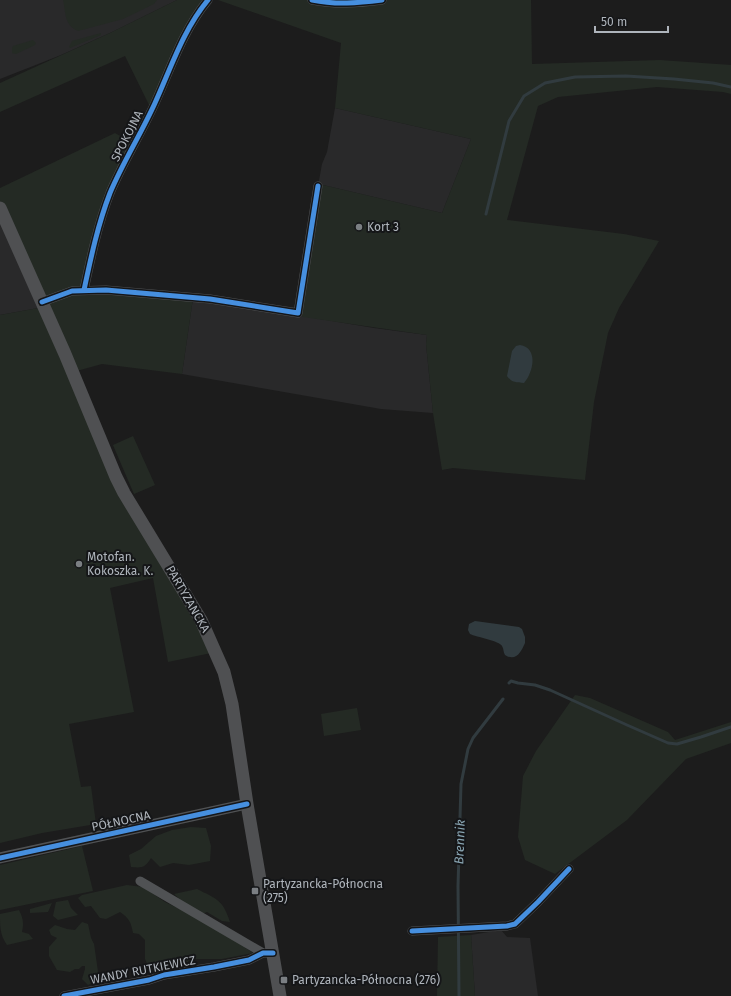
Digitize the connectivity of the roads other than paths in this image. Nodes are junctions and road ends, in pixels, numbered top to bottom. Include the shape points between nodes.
1 (208, 0) edge
2 (312, 0) edge
3 (382, 0) edge
4 (318, 186) dead end
5 (0, 208) edge
6 (84, 290) junction
7 (42, 302) junction
8 (247, 804) junction
9 (0, 858) edge
10 (569, 869) dead end
11 (140, 881) dead end
12 (412, 931) dead end
13 (268, 953) junction
14 (64, 996) edge
15 (280, 996) edge

1 - 6 street, SPOKOJNA via 183,39 152,111 110,194 94,244
2 - 3 street via 347,4
4 - 6 street via 298,312 210,299
5 - 7 main road, PARTYZANCKA
6 - 7 street
7 - 8 main road, PARTYZANCKA via 116,477 201,620 224,672 235,722
8 - 9 street, PÓŁNOCNA
8 - 13 main road, PARTYZANCKA
10 - 12 street via 515,924
11 - 13 street
13 - 14 street, WANDY RUTKIEWICZ via 249,960
13 - 15 main road, PARTYZANCKA

